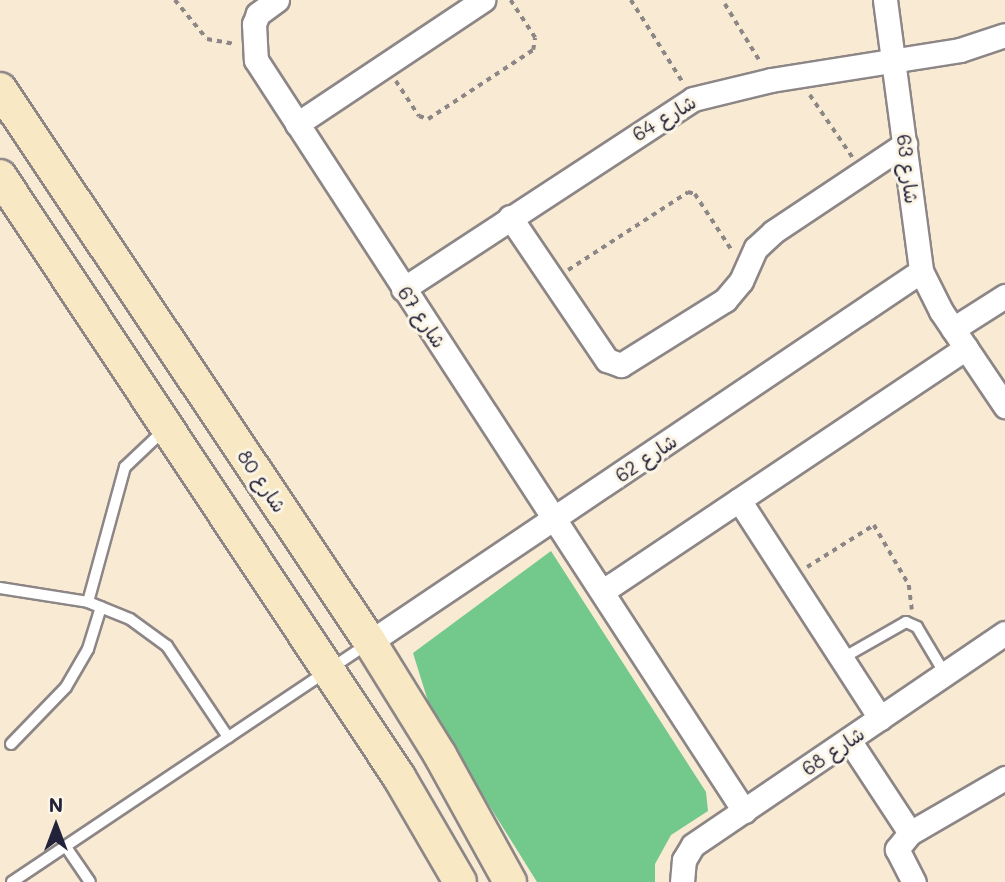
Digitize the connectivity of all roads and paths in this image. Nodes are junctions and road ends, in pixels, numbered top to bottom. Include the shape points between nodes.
1 (175, 0) edge
2 (277, 0) edge
3 (484, 0) edge
4 (509, 0) edge
5 (631, 0) edge
6 (885, 0) edge
7 (725, 4) dead end
8 (1005, 36) edge
9 (252, 38) junction
10 (893, 60) junction
11 (385, 65) junction
12 (797, 76) junction
13 (771, 80) junction
14 (0, 89) edge
15 (693, 99) junction
16 (297, 124) junction
17 (905, 144) junction
18 (863, 173) junction
19 (0, 176) edge
20 (510, 217) junction
21 (744, 269) junction
22 (921, 271) junction
23 (552, 280) junction
24 (403, 289) junction
25 (1005, 296) edge
26 (960, 339) junction
27 (1005, 407) edge
28 (167, 428) junction
29 (739, 500) junction
30 (557, 519) junction
31 (790, 579) junction
32 (0, 588) edge
33 (603, 591) junction
34 (88, 602) junction
35 (101, 607) junction
36 (910, 622) junction
37 (1005, 633) edge
38 (370, 642) junction
39 (841, 659) junction
40 (328, 670) junction
41 (945, 674) junction
42 (880, 718) junction
43 (228, 737) junction
44 (849, 740) junction
45 (11, 744) dead end
46 (1005, 778) edge
47 (744, 811) junction
48 (910, 833) junction
49 (66, 847) junction
50 (12, 882) edge
51 (90, 882) edge
52 (460, 882) edge
53 (510, 882) edge
54 (682, 882) edge
55 (915, 882) edge

1 - 9 path via 207,39 230,45
2 - 9 street via 258,14
3 - 11 street
4 - 11 path via 535,38 535,48 431,118 419,116
5 - 15 path
6 - 10 street, شارع 63
7 - 13 path
8 - 10 street, شارع 64 via 960,50
9 - 16 street, شارع 67 via 256,60
10 - 12 street, شارع 64
10 - 17 street, شارع 63
11 - 16 street
12 - 13 street, شارع 64
12 - 18 path
13 - 15 street, شارع 64
14 - 38 street, شارع 80
15 - 20 street, شارع 64
16 - 24 street, شارع 67
17 - 18 street
17 - 22 street, شارع 63
18 - 21 street via 773,232
19 - 28 street
20 - 23 street
20 - 24 street, شارع 64
21 - 23 path via 695,194 688,192
21 - 23 street via 741,281 725,300 627,363 615,366
22 - 26 street, شارع 63
22 - 30 street, شارع 62
24 - 30 street, شارع 67
25 - 26 street
26 - 27 street, شارع 63
26 - 29 street
28 - 34 lane via 125,467
28 - 40 street
29 - 31 street
29 - 33 street
30 - 33 street, شارع 67
30 - 38 street, شارع 62
31 - 36 path via 874,525 909,585
31 - 39 street
32 - 34 lane
33 - 47 street, شارع 67
34 - 35 lane
35 - 43 lane via 130,619 167,646
35 - 45 lane via 88,649 66,687
36 - 39 lane via 898,624
36 - 41 lane
37 - 41 street, شارع 68
38 - 40 lane
38 - 53 street, شارع 80 via 440,755
39 - 42 street
40 - 43 lane
40 - 52 street via 430,827
41 - 42 street, شارع 68
42 - 44 street, شارع 68
43 - 49 lane
44 - 47 street, شارع 68
44 - 48 street
46 - 48 street
47 - 54 street, شارع 68 via 693,845 684,860
48 - 55 street via 897,849
49 - 50 lane
49 - 51 lane

